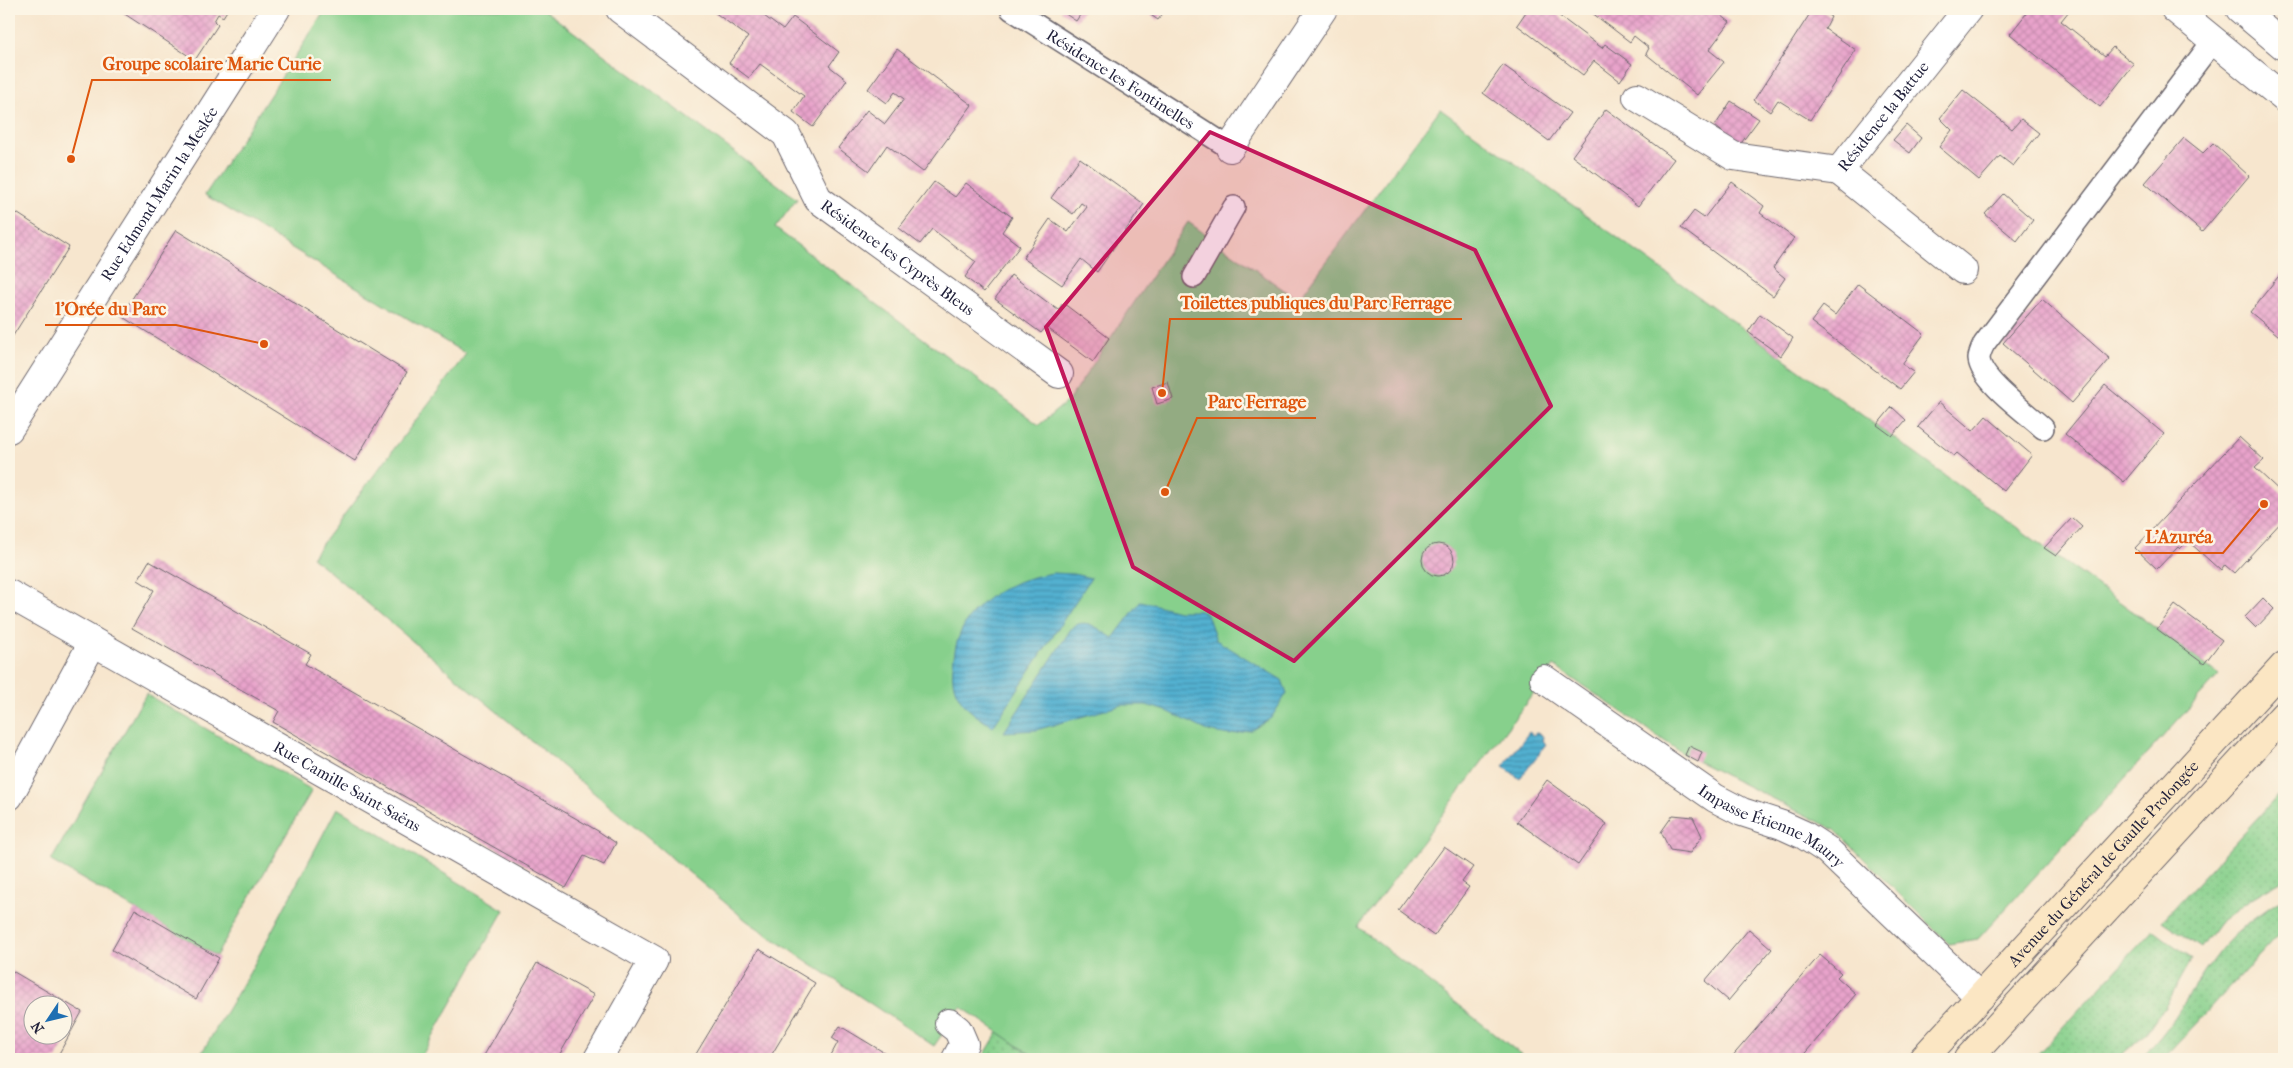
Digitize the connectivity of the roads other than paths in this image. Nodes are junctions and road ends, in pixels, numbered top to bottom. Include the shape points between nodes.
1 (276, 9) edge
2 (620, 9) edge
3 (1011, 9) edge
4 (1324, 9) edge
5 (1968, 9) edge
6 (2175, 9) edge
7 (2240, 9) edge
8 (2213, 41) junction
9 (2284, 46) edge
10 (1637, 97) dead end
11 (2284, 98) edge
12 (1230, 148) joint
13 (1839, 171) junction
14 (1234, 207) dead end
15 (1963, 270) dead end
16 (1194, 277) dead end
17 (1059, 374) dead end
18 (2043, 428) dead end
19 (9, 429) edge
20 (9, 594) edge
21 (93, 642) junction
22 (2284, 666) edge
23 (1537, 675) dead end
24 (2284, 715) edge
25 (9, 796) edge
26 (1980, 997) junction
27 (949, 1024) dead end
28 (598, 1059) edge
29 (956, 1059) edge
30 (1923, 1059) edge
31 (1968, 1059) edge

1 - 19 street, Rue Edmond Marin la Meslée
2 - 17 street, Résidence les Cyprès Bleus via 786,134 818,199
3 - 12 lane, Résidence les Fontinelles
4 - 12 street
5 - 13 street, Résidence la Battue
6 - 8 street
7 - 9 street
8 - 11 street
8 - 18 lane via 1984,344 1979,359 1991,382
10 - 13 street via 1732,156
13 - 15 street, Résidence la Battue
14 - 16 lane
20 - 21 street
21 - 25 street
21 - 28 street, Rue Camille Saint-Saëns via 654,960
22 - 26 street, Avenue du Général de Gaulle Prolongée
23 - 26 street, Impasse Étienne Maury via 1715,798 1742,812 1804,835 1827,850
24 - 31 street, Avenue du Général de Gaulle Prolongée
26 - 30 street, Avenue du Général de Gaulle Prolongée
27 - 29 street via 958,1030 964,1044

